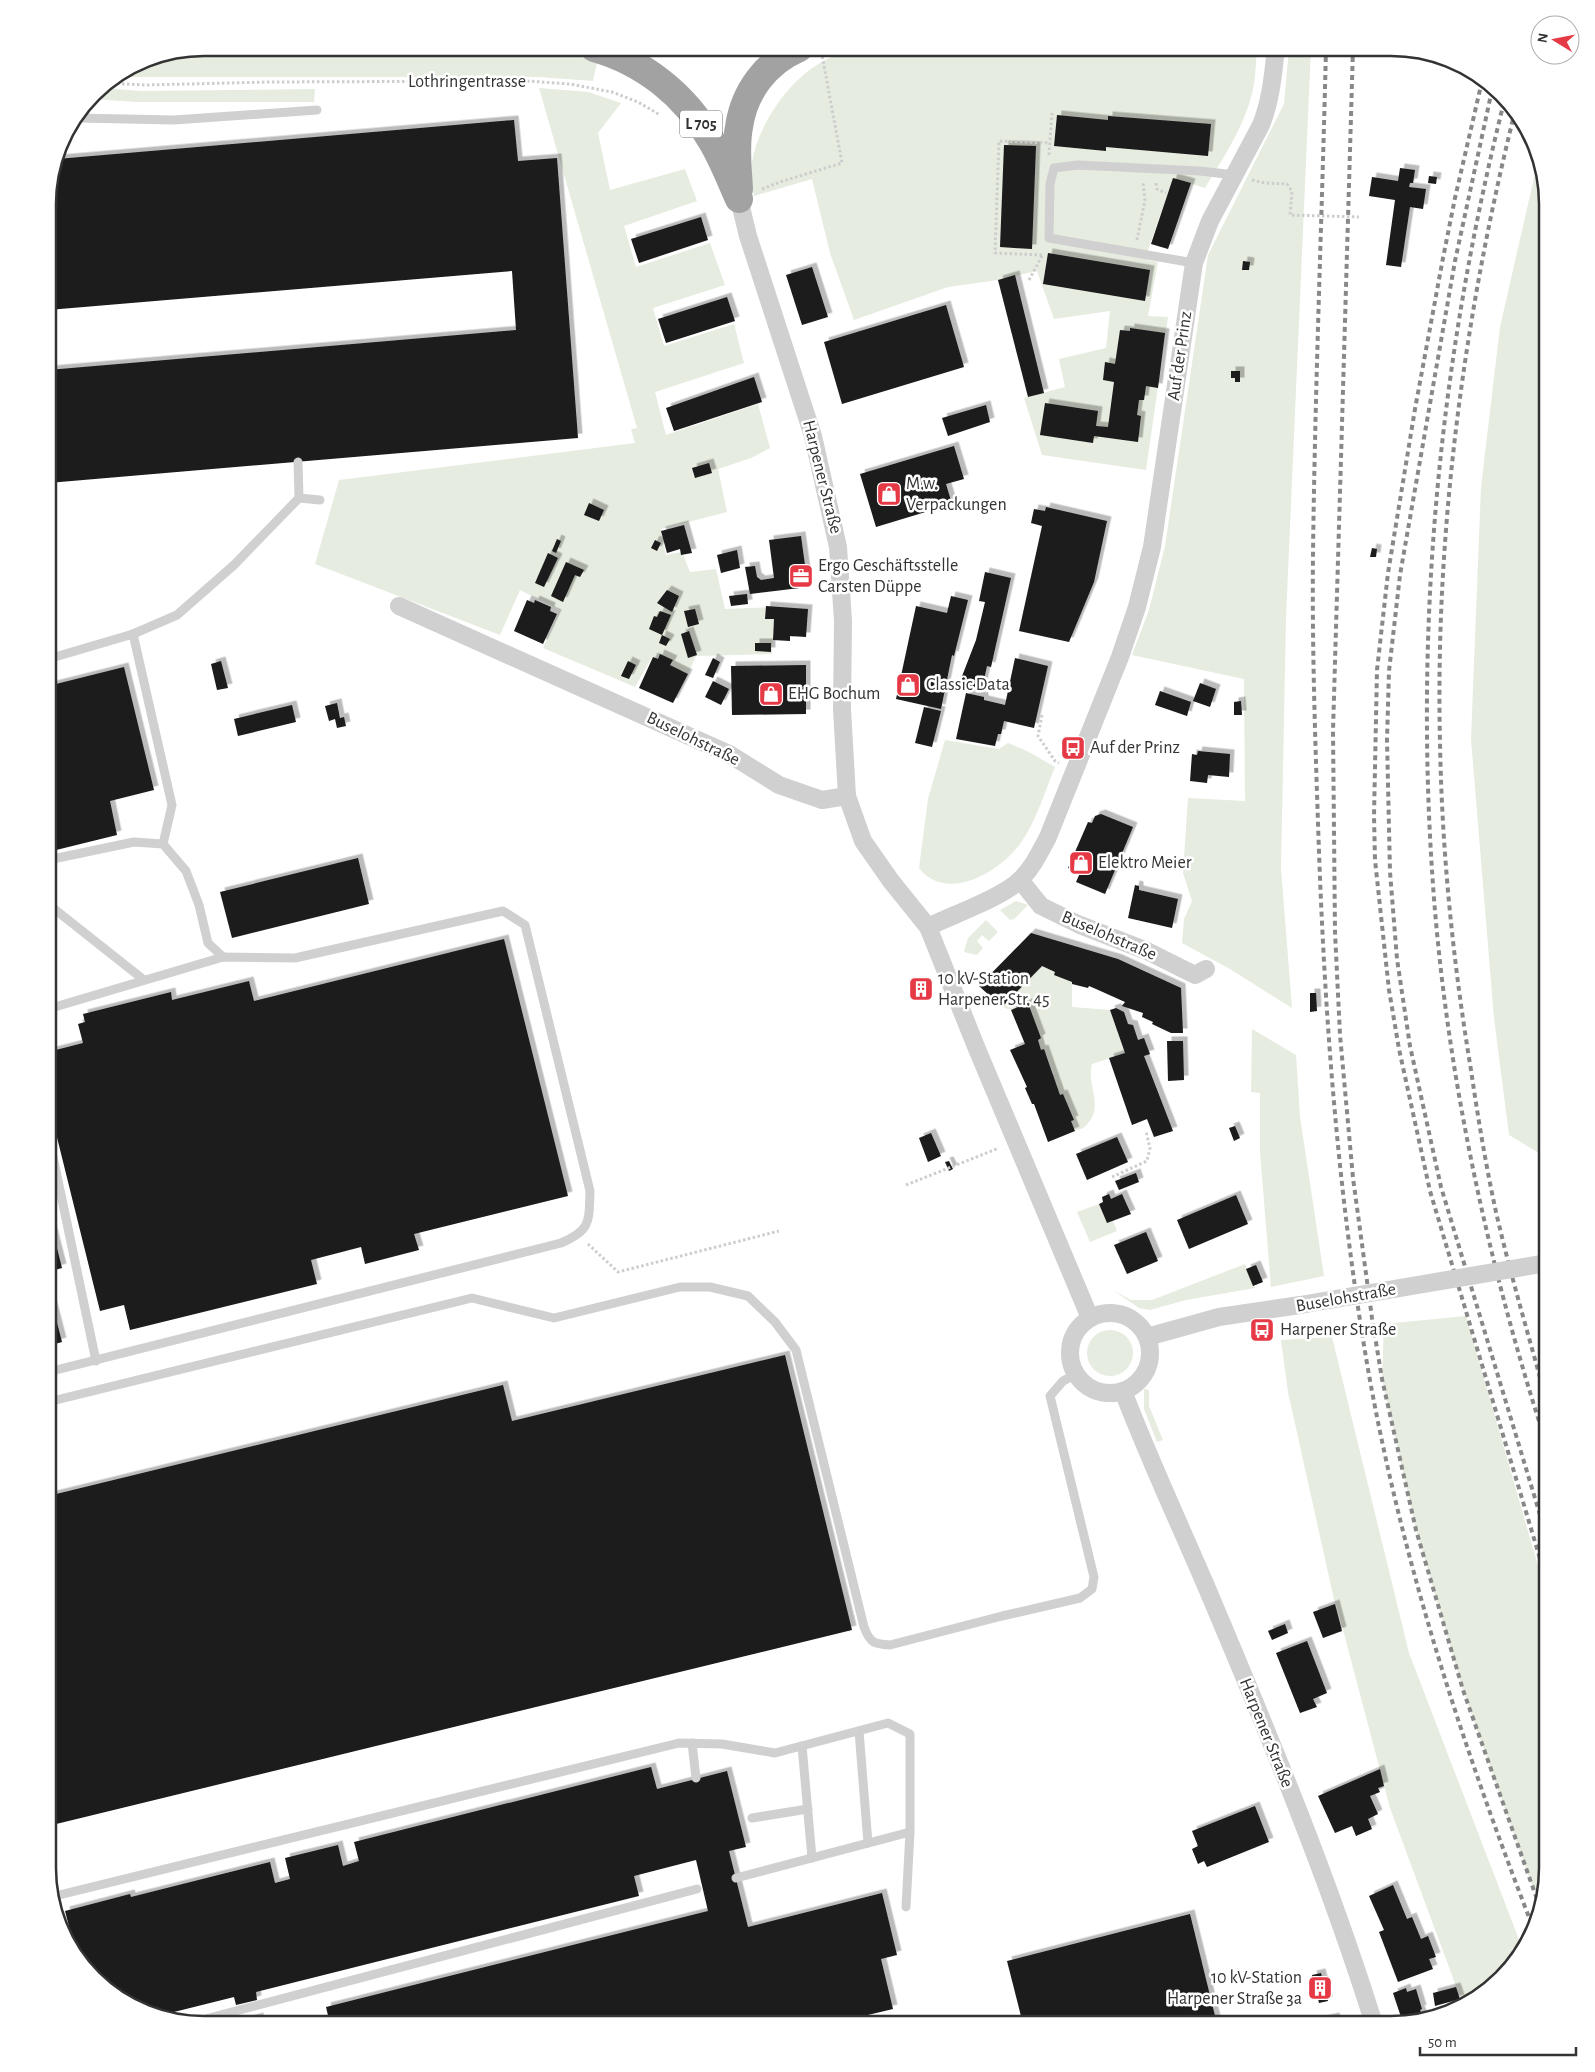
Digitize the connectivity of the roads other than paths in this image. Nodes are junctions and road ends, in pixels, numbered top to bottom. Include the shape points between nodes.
1 (620, 57) edge
2 (782, 57) edge
3 (1275, 57) edge
4 (317, 110) dead end
5 (84, 118) edge
6 (1235, 176) junction
7 (739, 199) junction
8 (1194, 263) junction
9 (298, 462) dead end
10 (299, 498) junction
11 (320, 500) dead end
12 (398, 606) dead end
13 (133, 634) junction
14 (57, 656) edge
15 (847, 796) junction
16 (163, 844) junction
17 (57, 858) edge
18 (1020, 880) junction
19 (57, 911) edge
20 (928, 927) junction
21 (223, 957) junction
22 (1206, 969) dead end
23 (144, 980) junction
24 (57, 1006) edge
25 (56, 1174) edge
26 (1539, 1265) edge
27 (1090, 1318) junction
28 (1147, 1337) junction
29 (96, 1361) junction
30 (56, 1370) edge
31 (1076, 1374) junction
32 (1123, 1391) junction
33 (56, 1400) edge
34 (859, 1731) junction
35 (692, 1743) junction
36 (802, 1746) junction
37 (696, 1778) dead end
38 (808, 1809) junction
39 (752, 1818) dead end
40 (910, 1832) junction
41 (868, 1843) junction
42 (812, 1858) junction
43 (736, 1878) dead end
44 (697, 1889) dead end
45 (59, 1895) edge
46 (906, 1907) dead end
47 (217, 2016) edge
48 (1371, 2016) edge

1 - 7 highway, L 705 via 656,77 692,112 712,141
2 - 7 highway, L 705 via 760,76 743,110 738,128
3 - 6 street, Auf der Prinz via 1268,109
4 - 5 lane via 174,120
6 - 8 street, Auf der Prinz via 1210,221
6 - 8 lane via 1200,171 1078,165 1054,168 1050,184 1049,238
7 - 15 street, Harpener Straße via 813,436 838,547
8 - 18 street, Auf der Prinz via 1152,547 1137,607 1048,837 1033,865
9 - 10 lane
10 - 11 lane
10 - 13 lane via 234,565 176,615
12 - 15 street, Buselohstraße via 729,754 779,785 822,800
13 - 14 lane
13 - 16 lane via 172,805
15 - 20 street via 863,841 890,881
16 - 17 lane via 134,842
16 - 21 lane via 186,871 208,943
18 - 20 street, Auf der Prinz via 1003,892
18 - 22 street, Buselohstraße via 1041,906 1080,925 1147,951 1195,976
19 - 23 lane
20 - 27 street
21 - 23 lane
21 - 29 lane via 296,958 503,911 525,926 590,1192 589,1220 579,1235 561,1243
23 - 24 lane
25 - 29 lane
26 - 28 street, Buselohstraße, bridge via 1220,1317
27 - 28 street via 1100,1314 1122,1315 1133,1320
27 - 31 street via 1073,1337 1070,1350
28 - 32 street via 1150,1350 1143,1375
29 - 30 lane
31 - 32 street via 1096,1390
31 - 33 lane via 1063,1381 1050,1396 1094,1577 1092,1590 1080,1598 890,1646 877,1644 869,1638 864,1627 796,1350 775,1322 748,1296 710,1288 680,1287 554,1318 472,1298
32 - 48 street, Harpener Straße via 1308,1834
34 - 36 lane
34 - 40 lane via 888,1722 910,1734
34 - 41 lane
35 - 36 lane via 722,1744 775,1754
35 - 37 lane
35 - 45 lane via 679,1743
36 - 38 lane
38 - 39 lane
38 - 42 lane
40 - 41 lane
40 - 46 lane
41 - 42 lane
42 - 43 lane
44 - 47 lane

